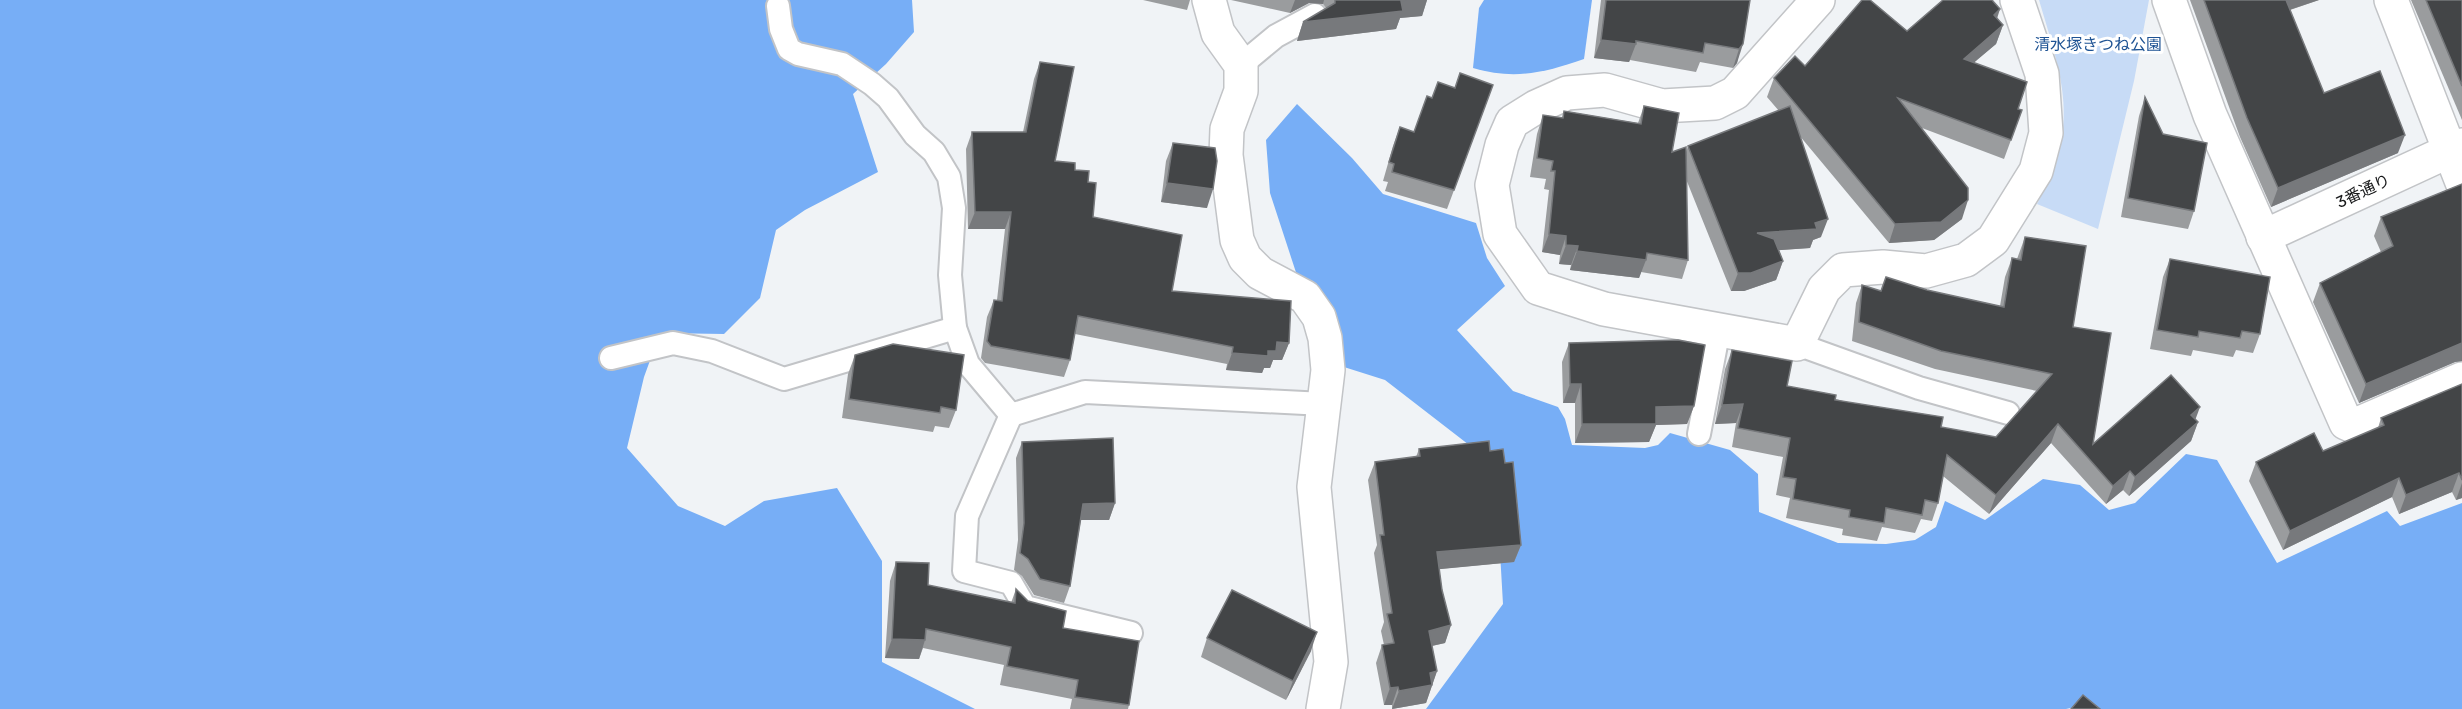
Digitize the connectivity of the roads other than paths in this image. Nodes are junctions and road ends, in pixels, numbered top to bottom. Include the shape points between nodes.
1 (1209, 0) edge
2 (1818, 0) edge
3 (2017, 0) edge
4 (2169, 0) edge
5 (2391, 0) edge
6 (778, 6) dead end
7 (1315, 15) edge
8 (1242, 65) junction
9 (2455, 148) edge
10 (2462, 182) edge
11 (2263, 237) junction
12 (956, 328) junction
13 (1719, 329) junction
14 (1797, 344) junction
15 (611, 358) dead end
16 (2462, 379) edge
17 (1324, 404) junction
18 (2008, 413) dead end
19 (1011, 415) junction
20 (1699, 434) dead end
21 (1131, 633) dead end
22 (1323, 709) edge

1 - 8 street via 1218,33
2 - 13 street via 1735,93 1715,103 1662,106 1605,90 1567,93 1512,122 1502,145 1492,185 1500,234 1538,288 1604,309
3 - 14 street via 2042,74 2046,133 2036,171 1993,240 1966,260 1926,271 1883,267 1843,270 1824,289
4 - 11 street via 2210,115
5 - 9 street
6 - 12 lane via 789,49 842,64 872,84 934,152 949,177 954,208 950,275
7 - 8 lane via 1276,36
8 - 17 street via 1241,91 1227,129 1226,155 1237,240 1245,258 1260,273 1305,297 1319,316 1328,370
9 - 10 street
9 - 11 street, 3番通り
11 - 16 street via 2346,423 2353,426
12 - 15 lane via 784,379 712,351 673,343
12 - 19 lane via 968,364
13 - 14 street
13 - 20 lane
14 - 18 lane via 1919,388
17 - 19 lane via 1085,392
17 - 22 street via 1314,487 1331,662
19 - 21 lane via 967,516 964,572 1011,583 1025,608

